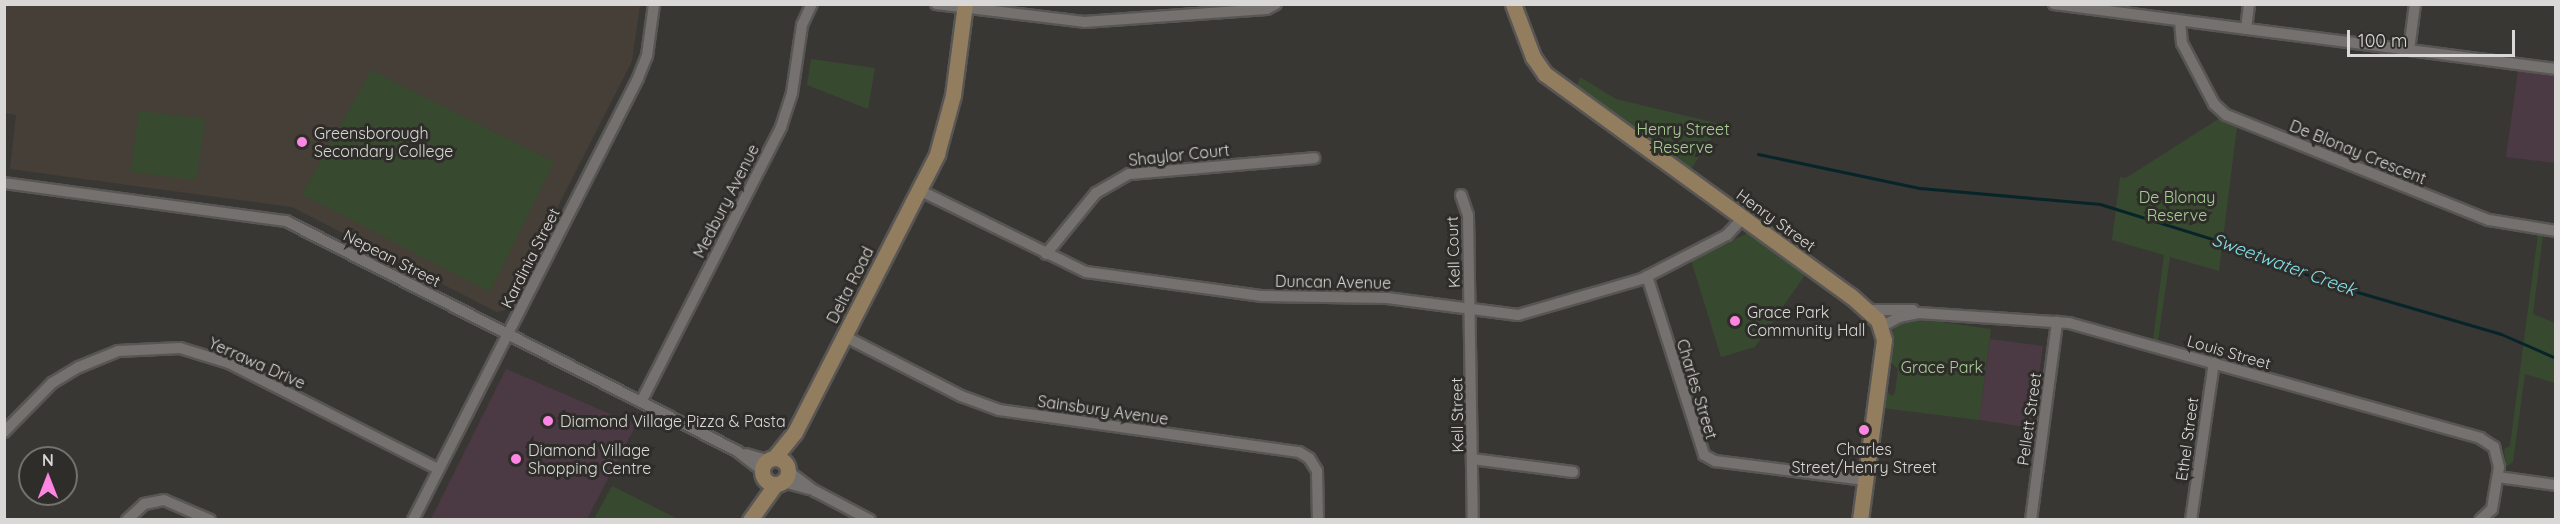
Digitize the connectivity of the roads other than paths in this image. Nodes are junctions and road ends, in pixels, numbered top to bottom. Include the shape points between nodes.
1 (654, 4) edge
2 (812, 4) edge
3 (936, 4) edge
4 (1276, 4) edge
5 (2054, 4) edge
6 (2250, 4) edge
7 (2415, 4) edge
8 (965, 6) edge
9 (1515, 6) edge
10 (2185, 21) junction
11 (2246, 29) junction
12 (2409, 50) junction
13 (2556, 69) edge
14 (1314, 158) dead end
15 (4, 183) edge
16 (919, 190) junction
17 (1461, 195) dead end
18 (1743, 218) junction
19 (2556, 231) edge
20 (1046, 255) junction
21 (1647, 276) junction
22 (1470, 309) junction
23 (1868, 310) junction
24 (1919, 313) junction
25 (2058, 322) junction
26 (1881, 327) junction
27 (507, 334) junction
28 (844, 336) junction
29 (2214, 363) junction
30 (640, 402) junction
31 (4, 432) edge
32 (1472, 459) junction
33 (438, 469) junction
34 (775, 471) junction
35 (1573, 472) dead end
36 (2498, 477) junction
37 (1865, 480) junction
38 (2556, 485) edge
39 (751, 517) edge
40 (127, 519) edge
41 (210, 519) edge
42 (413, 519) edge
43 (870, 519) edge
44 (1318, 519) edge
45 (1473, 519) edge
46 (1860, 519) edge
47 (2031, 519) edge
48 (2191, 519) edge
49 (2480, 519) edge

1 - 27 street, Kardinia Street via 646,56 638,78
2 - 30 street, Medbury Avenue via 802,25 792,93 781,127
3 - 8 street
4 - 8 street via 1267,9 1084,22
5 - 10 street
6 - 11 street
7 - 12 street
8 - 16 street, Delta Road via 953,95 937,154
9 - 18 street, Henry Street via 1533,57 1545,74
10 - 11 street
10 - 19 street, De Blonay Crescent via 2186,48 2214,104 2226,115 2489,220
11 - 12 street
12 - 13 street
14 - 20 street, Shaylor Court via 1129,174 1096,193
15 - 27 street, Nepean Street via 286,221
16 - 20 street, Duncan Avenue
16 - 28 street, Delta Road
17 - 22 street, Kell Court via 1468,215
18 - 21 street, Duncan Avenue via 1727,235
18 - 23 street, Henry Street
20 - 22 street, Duncan Avenue via 1086,272 1228,291 1387,298
21 - 22 street, Duncan Avenue via 1528,314
21 - 37 street, Charles Street via 1704,455 1715,461
22 - 32 street, Kell Street
23 - 24 street, Louis Street via 1905,308
23 - 26 street, Henry Street
24 - 25 street, Louis Street
24 - 26 street, Louis Street via 1899,317
25 - 29 street, Louis Street
25 - 47 street, Pellett Street
26 - 37 street via 1883,348
27 - 30 street, Nepean Street
27 - 33 street, Kardinia Street
28 - 34 street, Delta Road
28 - 44 street, Sainsbury Avenue via 961,396 999,410 1299,452 1312,461 1317,471
29 - 36 street, Louis Street via 2480,438 2497,453
29 - 48 street, Ethel Street
30 - 34 street, Nepean Street
31 - 33 street, Yerrawa Drive via 52,383 79,367 118,351 170,347 229,363
32 - 35 street
32 - 45 street, Kell Street
33 - 42 street, Kardinia Street
34 - 39 street, Delta Road
34 - 43 street, Nepean Street
36 - 38 street
36 - 49 street via 2492,509
37 - 46 street
40 - 41 street via 144,504 164,500

